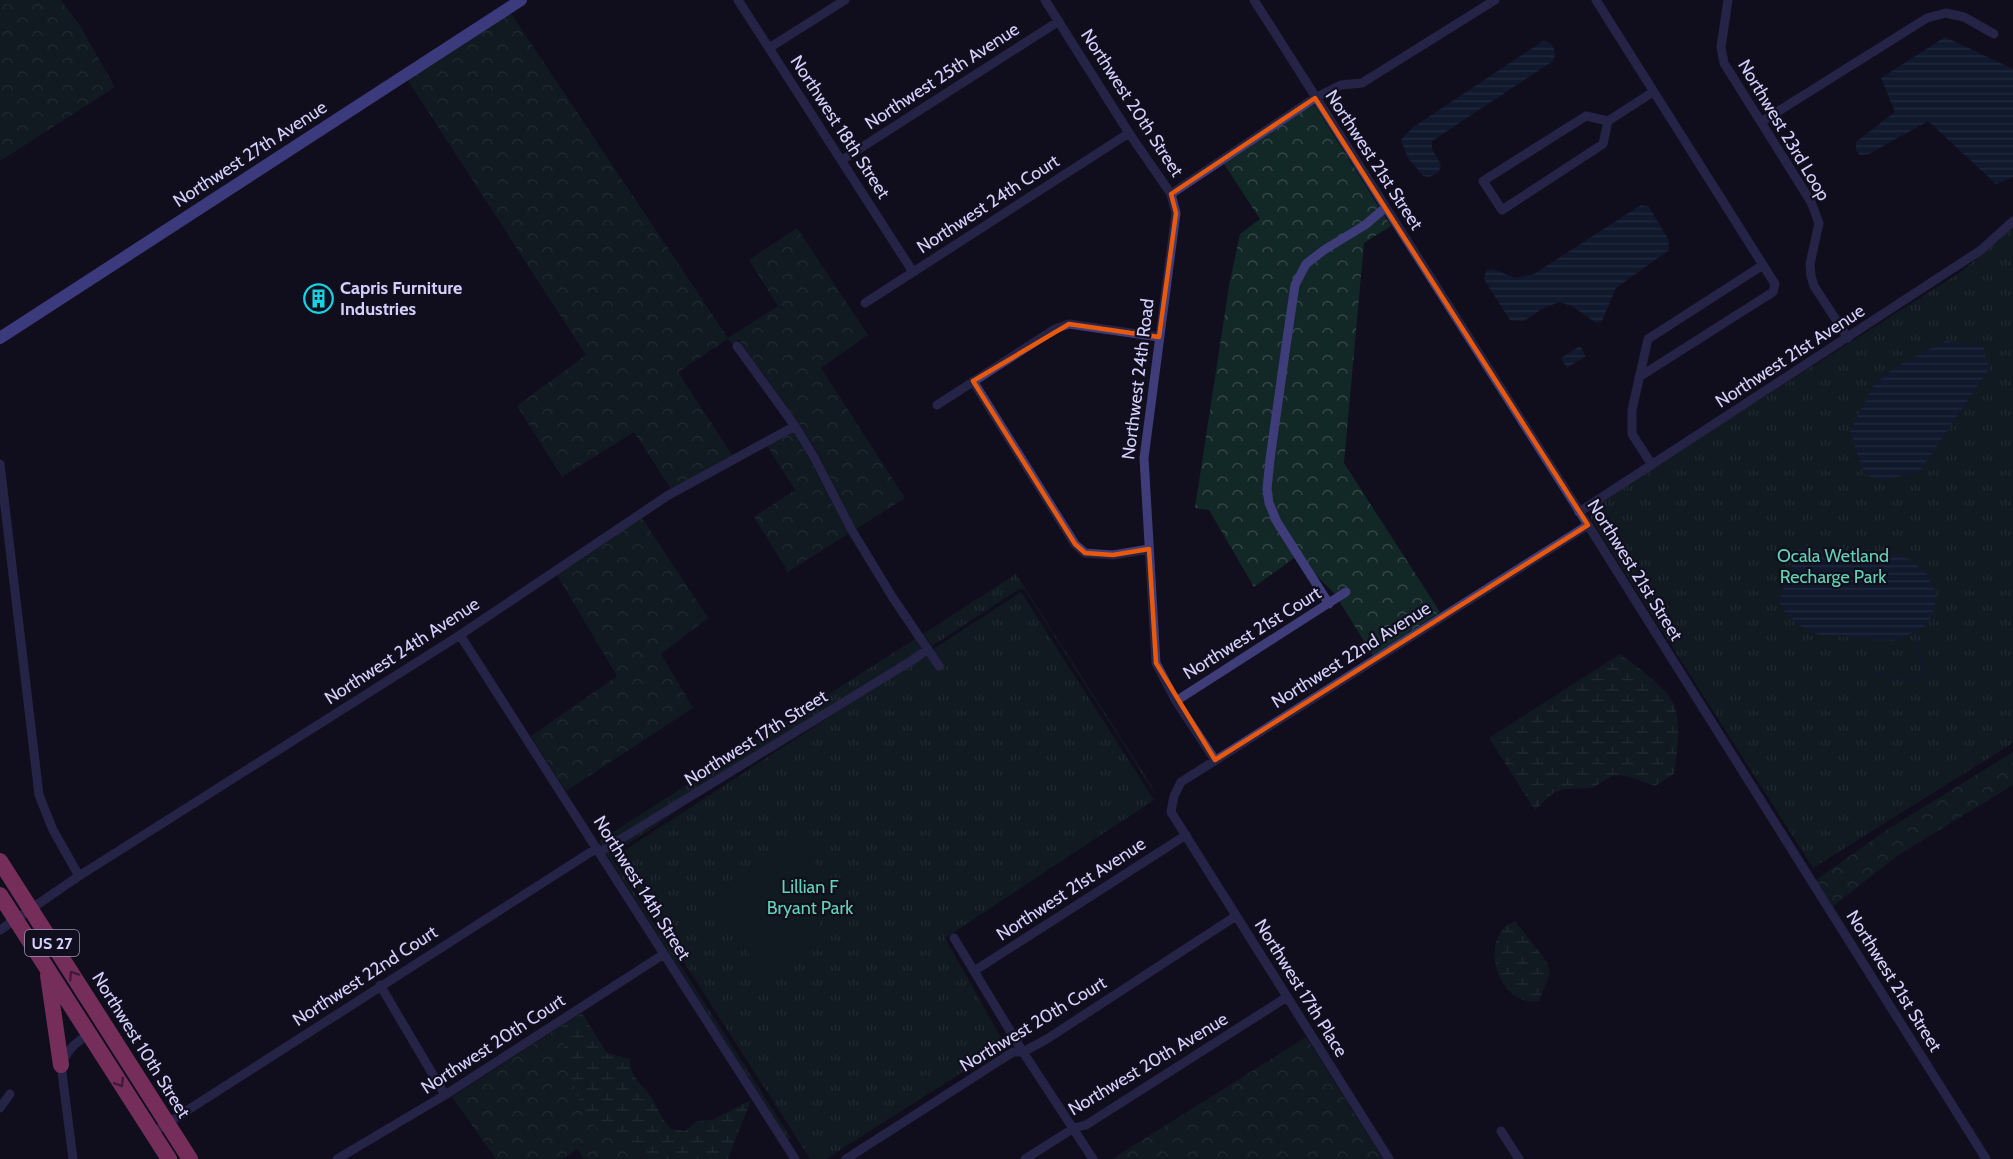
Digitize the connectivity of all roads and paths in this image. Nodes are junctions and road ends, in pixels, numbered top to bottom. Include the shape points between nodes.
1 (520, 0) edge
2 (738, 0) edge
3 (845, 0) edge
4 (1046, 0) edge
5 (1254, 0) edge
6 (1495, 0) edge
7 (1596, 0) edge
8 (1728, 0) edge
9 (1059, 21) junction
10 (1994, 34) dead end
11 (769, 48) junction
12 (1653, 92) junction
13 (1315, 98) junction
14 (1608, 121) junction
15 (1761, 122) junction
16 (1130, 133) junction
17 (842, 160) junction
18 (1171, 194) junction
19 (1386, 208) junction
20 (2013, 221) edge
21 (1762, 265) junction
22 (913, 272) junction
23 (865, 303) dead end
24 (1159, 337) junction
25 (0, 338) edge
26 (1848, 338) junction
27 (737, 346) dead end
28 (1639, 377) junction
29 (973, 381) junction
30 (937, 405) dead end
31 (795, 426) junction
32 (0, 464) edge
33 (1652, 465) junction
34 (1579, 512) junction
35 (1588, 525) junction
36 (1149, 549) junction
37 (1346, 592) dead end
38 (1329, 604) junction
39 (460, 635) junction
40 (928, 649) junction
41 (939, 666) dead end
42 (1176, 701) junction
43 (1215, 760) junction
44 (1186, 835) junction
45 (599, 850) junction
46 (0, 861) edge
47 (79, 876) junction
48 (0, 895) edge
49 (30, 909) junction
50 (1236, 916) junction
51 (15, 919) junction
52 (0, 930) edge
53 (954, 938) dead end
54 (664, 954) junction
55 (47, 968) junction
56 (974, 971) junction
57 (380, 985) junction
58 (1287, 997) junction
59 (89, 1034) junction
60 (1023, 1052) junction
61 (61, 1065) junction
62 (10, 1094) dead end
63 (446, 1095) junction
64 (0, 1107) edge
65 (167, 1123) junction
66 (1074, 1128) junction
67 (1502, 1131) dead end
68 (152, 1133) junction
69 (73, 1159) edge
70 (169, 1159) edge
71 (190, 1159) edge
72 (337, 1159) edge
73 (795, 1159) edge
74 (846, 1159) edge
75 (1025, 1159) edge
76 (1093, 1159) edge
77 (1389, 1159) edge
78 (1519, 1159) edge
79 (1986, 1159) edge

1 - 25 street, Northwest 27th Avenue
2 - 11 street, Northwest 18th Street
3 - 11 street
4 - 9 street, Northwest 20th Street
5 - 13 street, Northwest 21st Street
6 - 13 street via 1362,83 1341,85
7 - 12 street
8 - 15 street, Northwest 23rd Loop via 1721,47 1724,63
9 - 16 street, Northwest 20th Street
9 - 17 street, Northwest 25th Avenue
10 - 15 street via 1964,17 1946,14 1927,18
11 - 17 street, Northwest 18th Street
12 - 14 street
12 - 21 street
13 - 18 street
13 - 19 street, Northwest 21st Street
14 - 14 street via 1586,116 1483,182 1502,210 1603,144
15 - 26 street, Northwest 23rd Loop via 1811,202 1819,223 1811,276
16 - 18 street, Northwest 20th Street
16 - 22 street, Northwest 24th Court
17 - 22 street, Northwest 18th Street
18 - 24 street, Northwest 24th Road via 1176,213
19 - 34 street, Northwest 21st Street
19 - 38 street via 1306,264 1295,285 1286,346 1270,459 1269,503
20 - 26 street, Northwest 21st Avenue via 1981,250
21 - 28 street via 1648,339
21 - 28 street via 1775,284 1773,292
22 - 23 street, Northwest 24th Court
24 - 29 street via 1069,324
24 - 36 street, Northwest 24th Road via 1144,458
26 - 33 street, Northwest 21st Avenue
27 - 31 street
28 - 33 street via 1632,434
29 - 30 street
29 - 36 street via 1075,544 1085,553 1113,555
31 - 39 street, Northwest 24th Avenue via 667,496
31 - 40 street via 851,529
32 - 47 street via 39,795 52,830
33 - 34 street, Northwest 21st Avenue
34 - 35 street, Northwest 21st Street
35 - 43 street, Northwest 22nd Avenue
35 - 79 street, Northwest 21st Street
36 - 42 street, Northwest 24th Road via 1156,663
37 - 38 street, Northwest 21st Court
38 - 42 street, Northwest 21st Court
39 - 45 street, Northwest 14th Street
39 - 47 street, Northwest 24th Avenue
40 - 41 street
40 - 45 street, Northwest 17th Street
42 - 43 street, Northwest 24th Road
43 - 44 street, Northwest 22nd Avenue via 1181,782 1174,796 1172,812
44 - 50 street, Northwest 17th Place
44 - 56 street, Northwest 21st Avenue
45 - 54 street, Northwest 14th Street
45 - 57 street, Northwest 22nd Court
46 - 49 highway, Northwest 10th Street / US 27
47 - 49 street, Northwest 24th Avenue
48 - 51 highway, Northwest 10th Street / US 27
49 - 51 street
65 -> 49 highway, Northwest 10th Street / US 27
50 - 58 street, Northwest 17th Place
50 - 60 street, Northwest 20th Court
51 - 52 street
51 - 55 highway, Northwest 10th Street / US 27
53 - 56 street
54 - 63 street, Northwest 20th Court
54 - 73 street, Northwest 14th Street
55 - 59 highway, Northwest 10th Street / US 27
55 - 61 highway
56 - 60 street
57 - 63 street
57 - 65 street, Northwest 22nd Court
58 - 66 street, Northwest 20th Avenue via 1086,1125
58 - 77 street, Northwest 17th Place
59 - 61 street via 75,1042
59 -> 68 highway, Northwest 10th Street / US 27
60 - 66 street
60 - 74 street, Northwest 20th Court via 1013,1052
61 - 69 street
62 - 64 street
63 - 72 street, Northwest 20th Court
65 - 68 street, Northwest 22nd Court
65 - 71 highway, Northwest 10th Street / US 27
66 - 75 street, Northwest 20th Avenue
66 - 76 street
67 - 78 street
68 - 70 highway, Northwest 10th Street / US 27

